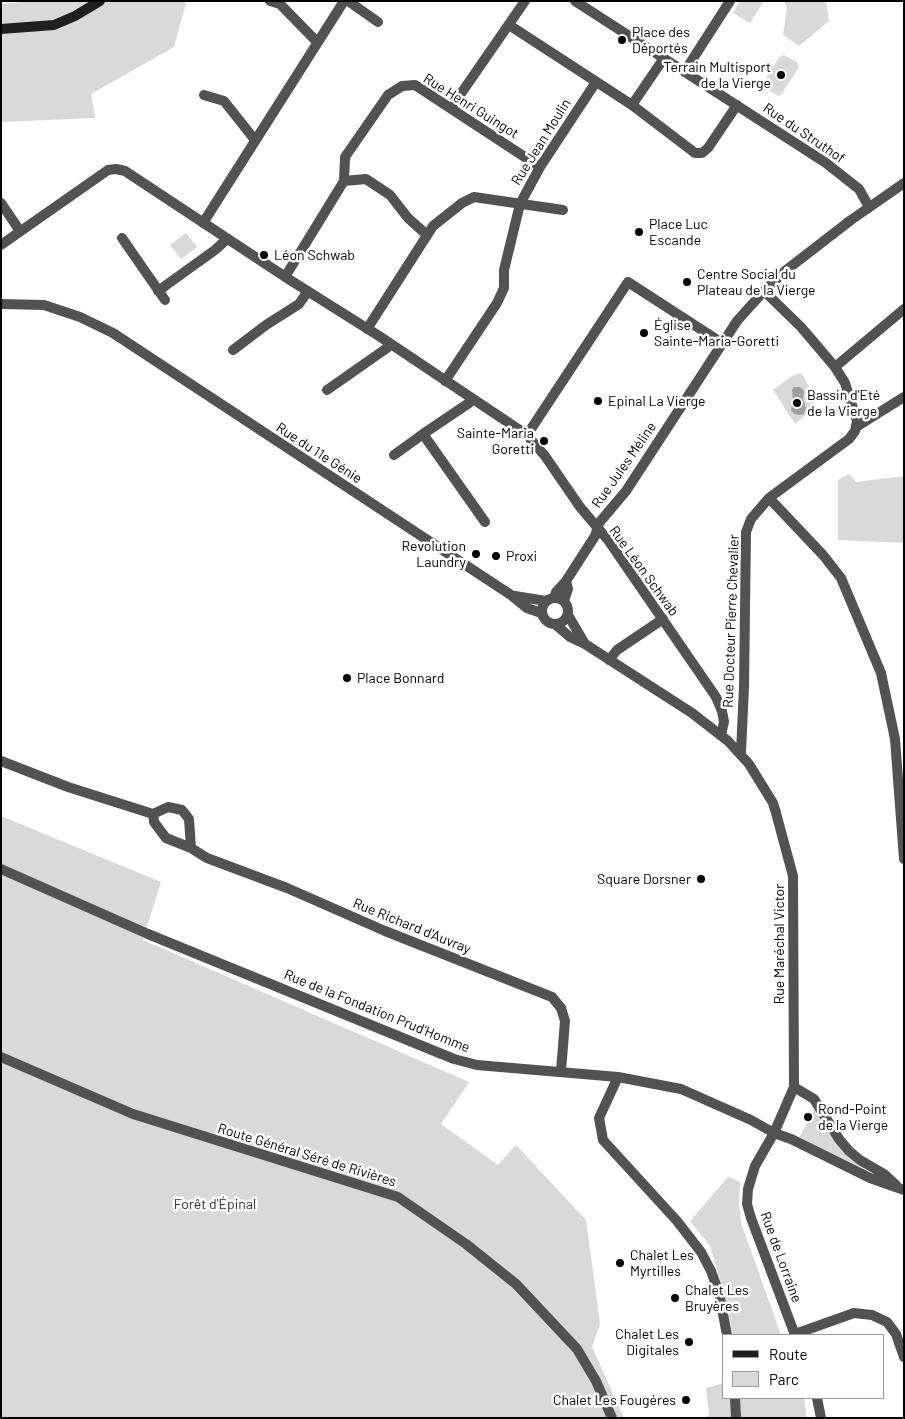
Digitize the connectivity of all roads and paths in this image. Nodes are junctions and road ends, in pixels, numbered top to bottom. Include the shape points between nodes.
1 (100, 1) edge
2 (270, 1) edge
3 (346, 1) edge
4 (525, 1) edge
5 (575, 1) edge
6 (730, 1) edge
7 (378, 22) dead end
8 (509, 25) junction
9 (1, 29) edge
10 (318, 42) junction
11 (664, 58) junction
12 (685, 71) junction
13 (596, 82) junction
14 (204, 94) dead end
15 (632, 105) junction
16 (737, 105) junction
17 (450, 108) junction
18 (255, 140) junction
19 (540, 166) junction
20 (344, 181) junction
21 (904, 183) edge
22 (1, 203) edge
23 (520, 204) junction
24 (869, 207) junction
25 (563, 210) dead end
26 (203, 223) junction
27 (20, 231) junction
28 (427, 235) junction
29 (122, 238) dead end
30 (228, 239) junction
31 (1, 245) edge
32 (285, 277) junction
33 (158, 291) junction
34 (308, 291) junction
35 (764, 291) junction
36 (165, 300) dead end
37 (1, 304) edge
38 (904, 309) edge
39 (367, 329) junction
40 (722, 343) junction
41 (390, 344) junction
42 (233, 350) dead end
43 (835, 367) junction
44 (445, 381) junction
45 (327, 390) dead end
46 (904, 396) edge
47 (472, 399) junction
48 (856, 426) junction
49 (423, 434) junction
50 (527, 435) junction
51 (394, 455) dead end
52 (769, 498) junction
53 (485, 522) dead end
54 (598, 529) junction
55 (566, 581) junction
56 (511, 595) junction
57 (550, 599) junction
58 (564, 601) junction
59 (541, 613) junction
60 (568, 615) junction
61 (663, 619) junction
62 (556, 625) junction
63 (585, 644) junction
64 (609, 660) junction
65 (721, 735) junction
66 (741, 752) junction
67 (1, 761) edge
68 (153, 814) junction
69 (191, 848) junction
70 (904, 859) edge
71 (1, 869) edge
72 (1, 1057) edge
73 (561, 1072) junction
74 (618, 1077) junction
75 (794, 1087) junction
76 (774, 1133) junction
77 (902, 1190) edge
78 (728, 1334) edge
79 (795, 1334) edge
80 (798, 1334) edge
81 (904, 1356) edge
82 (734, 1399) edge
83 (817, 1399) edge
84 (612, 1418) edge
85 (736, 1418) edge
86 (820, 1418) edge

1 - 9 street via 54,25
2 - 10 street via 280,4
3 - 7 street
3 - 10 street
4 - 8 street
5 - 11 street, Rue du Struthof
6 - 12 street
8 - 13 street
8 - 17 street
10 - 18 street
11 - 12 street, Rue du Struthof
11 - 15 street
12 - 16 street, Rue du Struthof
13 - 15 street
13 - 19 street, Rue Jean Moulin
14 - 18 street via 224,101
15 - 16 street via 695,153 702,153
16 - 24 street, Rue du Struthof via 826,163 859,189
17 - 19 street, Rue Henri Guingot
17 - 20 street, Rue Henri Guingot via 415,85 402,86 388,95 345,157
18 - 26 street
19 - 23 street, Rue Jean Moulin
20 - 28 street via 366,179 390,195
20 - 32 street, Rue Henri Guingot
21 - 24 street, Rue Jules Méline
22 - 27 street
23 - 25 street
23 - 28 street via 474,197 440,220
23 - 44 street, Rue Jean Moulin via 504,270 504,288
24 - 35 street, Rue Jules Méline
26 - 27 street, Rue Léon Schwab via 125,171 116,169 108,170
26 - 30 street, Rue Léon Schwab
27 - 31 street, Rue Léon Schwab
28 - 39 street
29 - 33 street
30 - 32 street, Rue Léon Schwab
30 - 33 street
32 - 34 street, Rue Léon Schwab
33 - 36 street
34 - 39 street, Rue Léon Schwab
34 - 42 street via 300,304
35 - 40 street, Rue Jules Méline
35 - 43 street
37 - 56 street, Rue du 11e Génie via 44,305 113,333
38 - 43 street
39 - 41 street, Rue Léon Schwab
40 - 50 street via 628,282
40 - 54 street, Rue Jules Méline
41 - 44 street, Rue Léon Schwab
41 - 45 street
43 - 48 street via 850,396 858,421
44 - 47 street, Rue Léon Schwab
46 - 48 street, Rue Docteur Pierre Chevalier
47 - 49 street
47 - 50 street, Rue Léon Schwab
48 - 52 street, Rue Docteur Pierre Chevalier via 842,444
49 - 51 street
49 - 53 street
50 - 54 street, Rue Léon Schwab
52 - 66 street, Rue Docteur Pierre Chevalier via 751,519 746,532
52 - 70 street via 842,578 881,673 895,739
54 - 55 street, Rue Jules Méline
54 - 61 street, Rue Léon Schwab
55 - 57 street, Rue Jules Méline
55 - 58 street, Rue Jules Méline via 568,590
56 - 57 street, Rue du 11e Génie
56 - 59 street, Rue du 11e Génie via 527,608
57 - 58 street
57 - 59 street via 543,604
58 - 60 street
59 - 62 street via 546,622
60 - 62 street
60 - 63 street
61 - 64 street via 617,650
61 - 65 street, Rue Léon Schwab via 716,697 724,722
62 - 63 street, Rue Maréchal Victor
63 - 64 street, Rue Maréchal Victor
64 - 65 street, Rue Maréchal Victor
65 - 66 street, Rue Maréchal Victor
66 - 75 street, Rue Maréchal Victor via 773,804 793,876
67 - 68 street
68 - 69 street, Rue Richard d'Auvray via 154,822 166,838
68 - 69 street via 168,807 182,810 189,820
69 - 73 street, Rue Richard d'Auvray via 207,858 552,997 561,1008 565,1021
71 - 73 street, Rue de la Fondation Prud'Homme via 148,934 454,1059 477,1065
72 - 84 street, Route Général Séré de Rivières via 133,1114 398,1197 466,1244 516,1284 577,1349
73 - 74 street, Rue de la Fondation Prud'Homme
74 - 76 street, Rue de la Fondation Prud'Homme via 681,1088
74 - 78 street via 599,1118 603,1140 701,1252 719,1293
75 - 76 street, Rue Maréchal Victor
75 - 77 street via 814,1099 849,1151
76 - 77 street, Rue de la Fondation Prud'Homme
76 - 79 street, Rue de Lorraine via 755,1166 747,1204
80 - 81 street via 854,1314 872,1315 887,1322 896,1334
82 - 85 street
83 - 86 street

